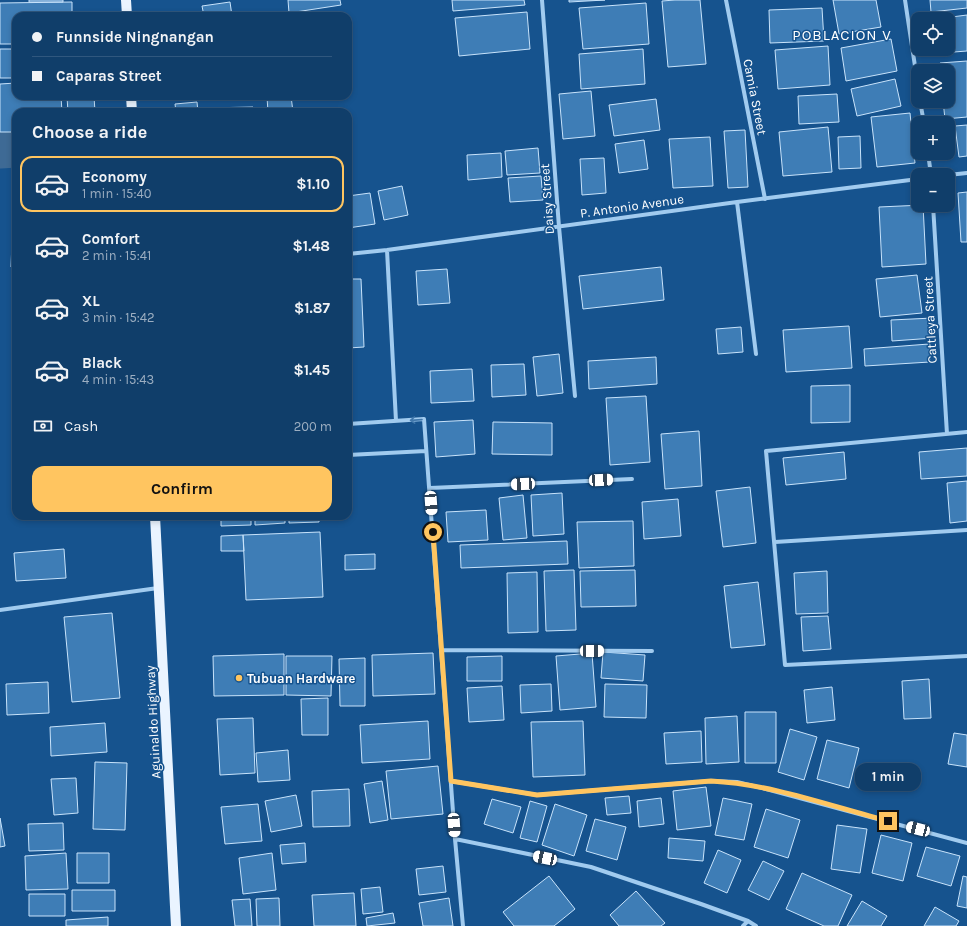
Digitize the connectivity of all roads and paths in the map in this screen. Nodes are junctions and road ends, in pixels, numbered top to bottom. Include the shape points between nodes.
1 (126, 0) edge
2 (542, 0) edge
3 (726, 0) edge
4 (905, 0) edge
5 (127, 12) edge
6 (915, 64) edge
7 (967, 173) edge
8 (955, 174) edge
9 (911, 180) edge
10 (765, 199) junction
11 (737, 202) junction
12 (934, 212) edge
13 (559, 227) junction
14 (387, 250) junction
15 (352, 254) edge
16 (756, 354) dead end
17 (575, 396) dead end
18 (396, 421) junction
19 (352, 424) edge
20 (967, 432) edge
21 (947, 434) junction
22 (426, 451) junction
23 (352, 455) edge
24 (632, 478) dead end
25 (430, 488) junction
26 (155, 520) edge
27 (967, 530) edge
28 (775, 542) junction
29 (159, 588) junction
30 (0, 610) edge
31 (441, 650) junction
32 (652, 651) dead end
33 (967, 656) edge
34 (451, 781) junction
35 (455, 839) junction
36 (967, 843) edge
37 (748, 921) junction
38 (176, 926) edge
39 (464, 926) edge
40 (743, 926) edge
41 (756, 926) edge

1 - 5 main road
2 - 13 street, Daisy Street
3 - 10 street, Camia Street
4 - 6 street
7 - 8 street
9 - 10 street, P. Antonio Avenue
10 - 11 street, P. Antonio Avenue
11 - 13 street, P. Antonio Avenue
11 - 16 street
12 - 21 street, Cattleya Street
13 - 14 street, P. Antonio Avenue
13 - 17 street, Daisy Street
14 - 15 street, P. Antonio Avenue
14 - 18 street
18 - 19 street
22 -> 18 street via 424,419
20 - 21 street
21 - 28 street via 766,451
22 - 23 street
22 - 25 street
24 - 25 street
25 - 31 street
26 - 29 main road, Aguinaldo Highway
27 - 28 street
28 - 33 street via 785,665
29 - 30 street
29 - 38 main road, Aguinaldo Highway
31 - 32 street
31 - 34 street
34 - 35 street
34 - 36 street via 537,795 711,781 737,782
35 - 37 street via 591,867
35 - 39 street
37 - 40 street
37 - 41 street

